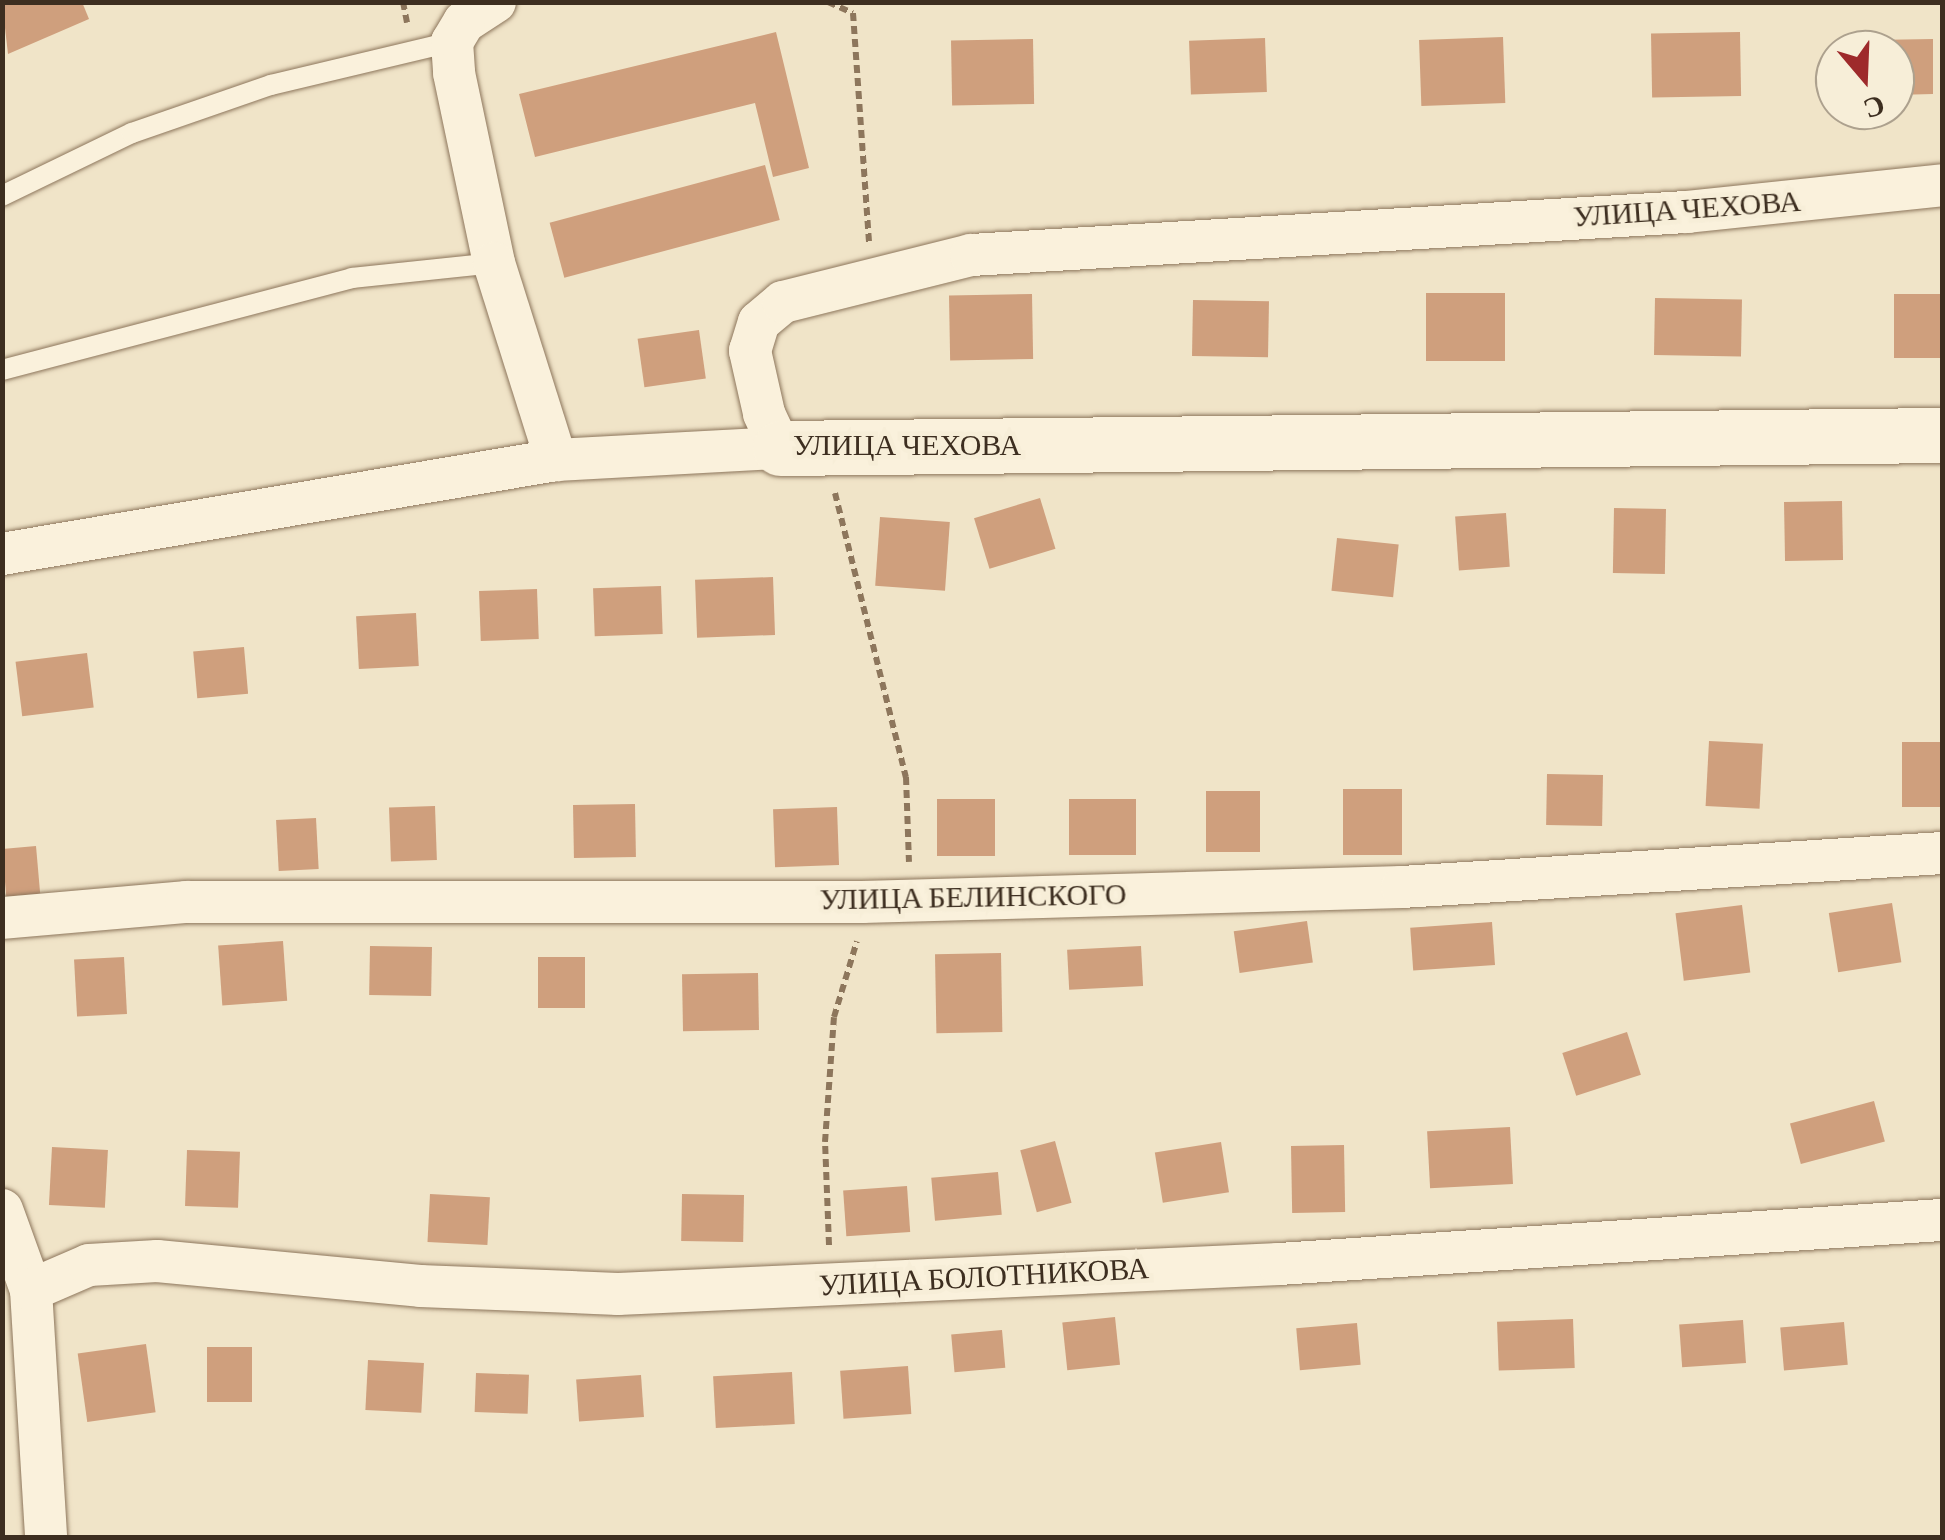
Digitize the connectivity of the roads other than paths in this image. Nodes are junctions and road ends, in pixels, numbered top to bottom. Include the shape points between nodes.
1 (497, 3) edge
2 (452, 42) junction
3 (1942, 185) edge
4 (2, 196) edge
5 (494, 263) junction
6 (2, 370) edge
7 (1942, 435) edge
8 (780, 448) junction
9 (556, 460) junction
10 (2, 554) edge
11 (1942, 852) edge
12 (2, 918) edge
13 (2, 1210) edge
14 (1942, 1220) edge
15 (31, 1290) junction
16 (46, 1538) edge

1 - 2 street via 464,22
2 - 4 lane via 390,52 219,103 132,133
2 - 5 street
3 - 8 street, УЛИЦА ЧЕХОВА via 1687,212 970,255 783,302 760,322 750,351
5 - 6 lane via 352,278
5 - 9 street
7 - 8 street, УЛИЦА ЧЕХОВА
8 - 9 street
9 - 10 street
11 - 12 street, УЛИЦА БЕЛИНСКОГО via 1402,887 890,901 186,902
13 - 15 street
14 - 15 street, УЛИЦА БОЛОТНИКОВА via 1279,1264 618,1294 420,1286 158,1261 88,1266
15 - 16 street

